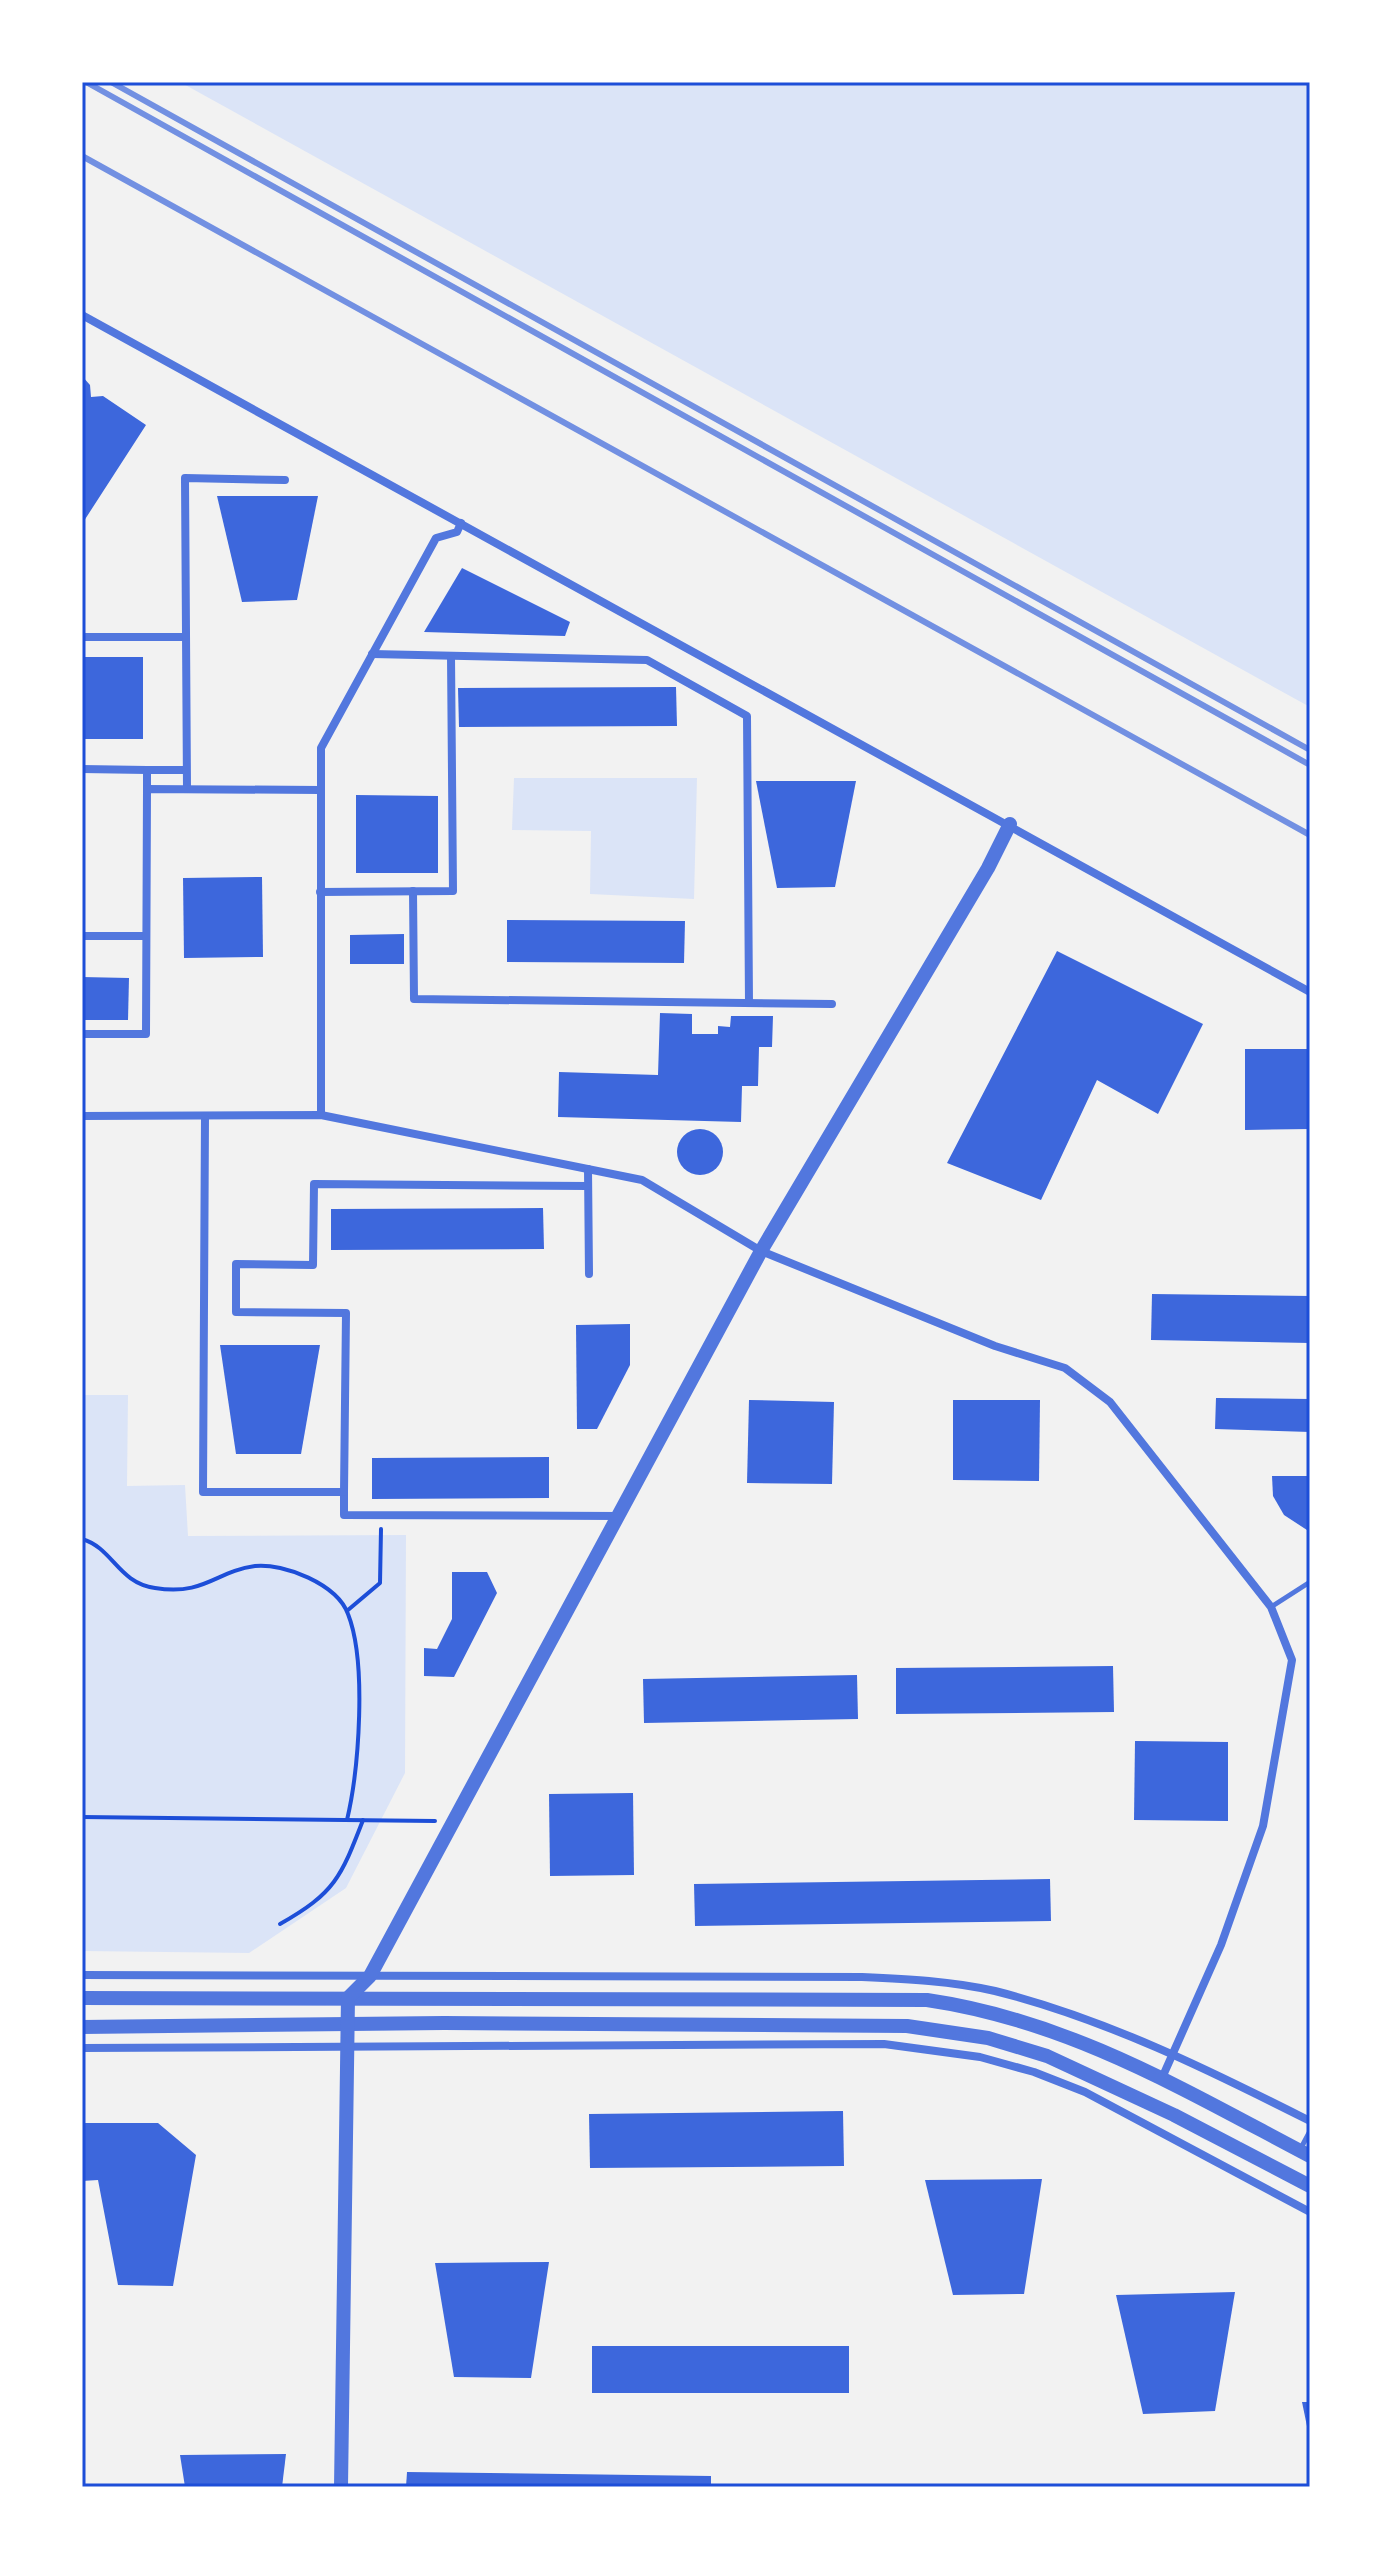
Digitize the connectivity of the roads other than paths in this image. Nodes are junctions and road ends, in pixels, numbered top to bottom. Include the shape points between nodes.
1 (82, 315) edge
2 (285, 480) dead end
3 (461, 523) junction
4 (82, 637) edge
5 (184, 637) junction
6 (372, 654) junction
7 (451, 656) junction
8 (82, 769) edge
9 (147, 770) junction
10 (186, 770) junction
11 (147, 789) junction
12 (187, 789) junction
13 (320, 790) junction
14 (1010, 824) junction
15 (413, 891) junction
16 (320, 892) junction
17 (82, 936) edge
18 (146, 936) junction
19 (1310, 992) edge
20 (749, 1003) junction
21 (832, 1004) dead end
22 (82, 1034) edge
23 (321, 1115) junction
24 (82, 1116) edge
25 (205, 1116) junction
26 (588, 1169) junction
27 (588, 1186) junction
28 (761, 1251) junction
29 (589, 1274) dead end
30 (344, 1492) junction
31 (618, 1516) junction
32 (1310, 1582) edge
33 (1271, 1607) junction
34 (82, 1975) edge
35 (370, 1976) junction
36 (82, 1998) edge
37 (348, 1998) junction
38 (348, 2025) junction
39 (82, 2027) edge
40 (348, 2045) junction
41 (82, 2048) edge
42 (1174, 2053) junction
43 (1162, 2078) junction
44 (1310, 2121) edge
45 (1310, 2131) edge
46 (1305, 2153) edge
47 (1310, 2186) edge
48 (1310, 2212) edge
49 (341, 2487) edge

1 - 3 street
2 - 5 street via 185,478
3 - 6 street via 457,532 436,538
3 - 14 street
4 - 5 street
5 - 10 street
6 - 7 street
6 - 13 street via 321,748
7 - 15 street via 453,891
7 - 20 street via 647,660 747,716
8 - 9 street
9 - 10 street
9 - 11 street
10 - 12 street
11 - 12 street
11 - 18 street
12 - 13 street
13 - 16 street
14 - 19 street
14 - 28 street
15 - 16 street
15 - 20 street via 414,999
16 - 23 street
17 - 18 street
18 - 22 street via 146,1034
20 - 21 street
23 - 25 street
23 - 26 street
24 - 25 street
25 - 30 street via 203,1492
26 - 27 street
26 - 28 street via 642,1180
27 - 29 street
27 - 30 street via 314,1184 313,1265 236,1264 236,1312 346,1313
28 - 31 street
28 - 33 street via 995,1346 1065,1368 1110,1402
30 - 31 street via 344,1515
31 - 35 street
32 - 33 lane
33 - 42 street via 1292,1660 1263,1826 1221,1945
34 - 35 street
35 - 37 street
35 - 42 street via 933,1980 995,1991
36 - 37 street
37 - 38 street
37 - 43 street via 927,2000 1056,2030
38 - 39 street
38 - 40 street
38 - 47 street via 891,2026 953,2031 1047,2056
40 - 41 street
40 - 48 street via 884,2044 938,2049 1034,2072 1085,2092
40 - 49 street
42 - 43 street
42 - 44 street
43 - 46 street
45 - 46 lane

